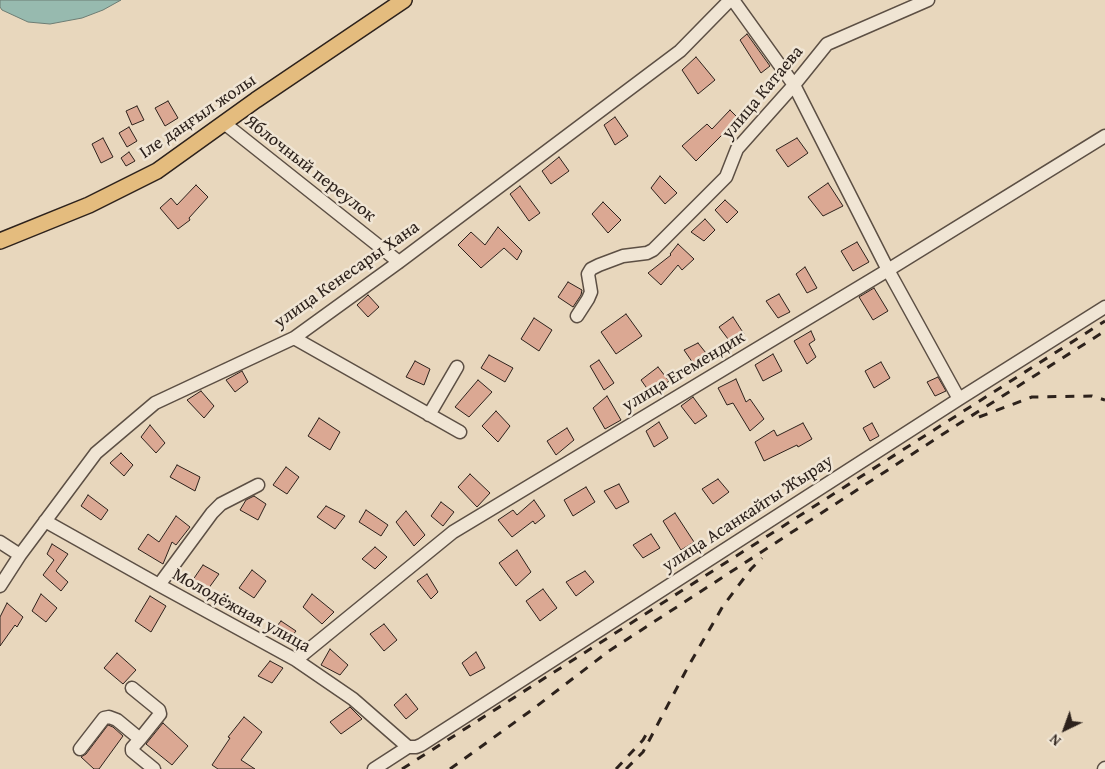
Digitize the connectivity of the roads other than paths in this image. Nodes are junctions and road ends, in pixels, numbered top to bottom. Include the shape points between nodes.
1 (404, 0) edge
2 (732, 0) edge
3 (928, 0) edge
4 (794, 85) junction
5 (224, 123) junction
6 (1105, 136) edge
7 (0, 241) edge
8 (399, 262) junction
9 (888, 270) junction
10 (1105, 306) edge
11 (577, 316) dead end
12 (294, 338) junction
13 (457, 367) dead end
14 (959, 399) junction
15 (429, 415) junction
16 (460, 432) dead end
17 (258, 485) dead end
18 (46, 521) junction
19 (0, 542) edge
20 (20, 555) junction
21 (159, 585) junction
22 (0, 586) edge
23 (296, 660) junction
24 (132, 688) dead end
25 (140, 739) junction
26 (408, 747) junction
27 (80, 748) dead end
28 (154, 769) edge
29 (374, 769) edge

1 - 5 main road, Іле даңғыл жолы
2 - 4 street
2 - 8 street, улица Кенесары Хана via 680,51
3 - 4 street, улица Катаева via 827,44
4 - 9 street
4 - 11 street, улица Катаева via 737,149 726,177 654,250 623,256 591,269 588,299
5 - 7 main road, Іле даңғыл жолы via 157,171 89,205
5 - 8 street, Яблочный переулок
6 - 9 street, улица Егемендик
8 - 12 street, улица Кенесары Хана
9 - 14 street
9 - 23 street, улица Егемендик via 453,532
10 - 14 street, улица Асанкайгы Жырау
12 - 15 street
12 - 18 street, улица Кенесары Хана via 155,403 96,453
13 - 15 street
14 - 26 street, улица Асанкайгы Жырау via 421,746
15 - 16 street
17 - 21 street via 221,504 212,513
18 - 20 street, улица Кенесары Хана
18 - 21 street, Молодёжная улица
19 - 20 street
20 - 22 street, улица Кенесары Хана
21 - 23 street, Молодёжная улица
23 - 26 street, Молодёжная улица via 353,699
24 - 25 street via 160,712
25 - 27 street via 109,717 104,718
25 - 28 street via 132,751
26 - 29 street, улица Асанкайгы Жырау

